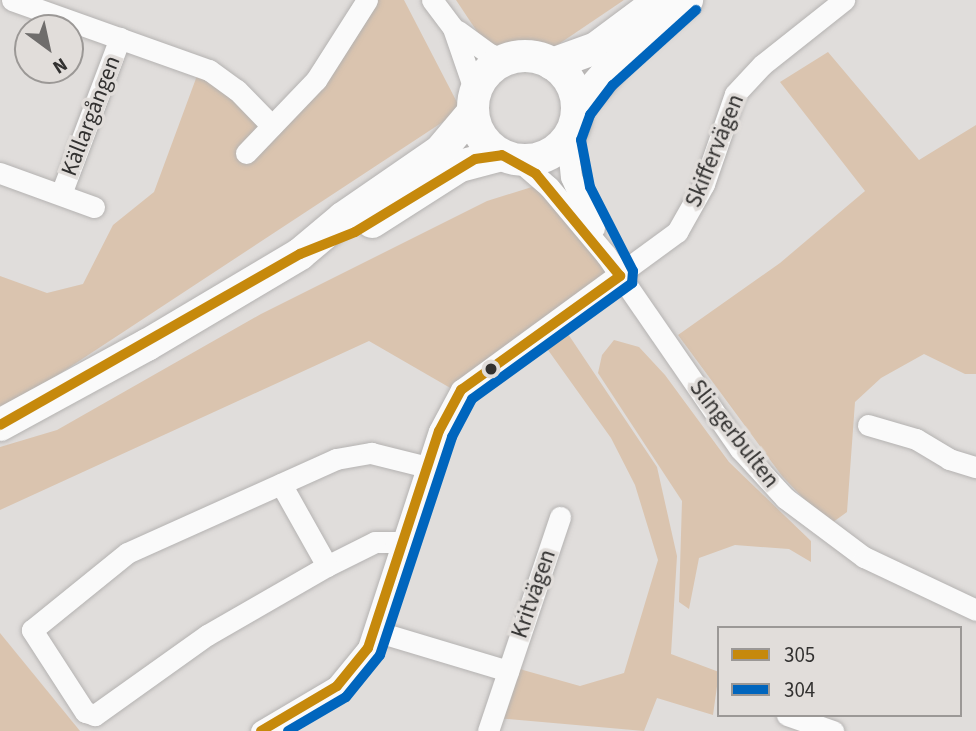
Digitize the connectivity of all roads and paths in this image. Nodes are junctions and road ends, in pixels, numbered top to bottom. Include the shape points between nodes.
1 (12, 0) edge
2 (367, 0) edge
3 (432, 0) edge
4 (661, 0) edge
5 (687, 0) edge
6 (844, 0) edge
7 (453, 28) junction
8 (120, 38) junction
9 (506, 60) junction
10 (552, 64) junction
11 (474, 102) junction
12 (577, 108) junction
13 (272, 126) junction
14 (567, 139) junction
15 (246, 153) dead end
16 (510, 158) junction
17 (0, 173) edge
18 (61, 194) junction
19 (94, 206) dead end
20 (300, 254) junction
21 (607, 255) junction
22 (620, 276) junction
23 (0, 425) edge
24 (868, 425) dead end
25 (427, 467) junction
26 (976, 467) edge
27 (281, 484) junction
28 (560, 517) dead end
29 (403, 542) junction
30 (327, 566) junction
31 (976, 610) edge
32 (375, 631) junction
33 (508, 671) junction
34 (794, 717) edge
35 (261, 731) edge
36 (488, 731) edge
37 (833, 731) edge

1 - 8 street
2 - 13 street via 337,54
3 - 7 street
4 - 10 main road via 596,48
5 - 12 main road via 622,56
6 - 22 street, Skiffervägen via 747,79 727,110 704,184 687,219 667,243
7 - 9 street
7 - 11 street
8 - 13 street via 209,70 237,89
8 - 18 street, Källargången
9 - 10 main road via 530,57
9 - 11 main road via 487,72
10 - 12 main road via 570,83
11 - 16 main road via 479,133
11 - 20 main road via 440,151 343,218
12 - 14 main road
13 - 15 street
14 - 16 main road via 541,158
14 - 21 street, Slingerbulten via 571,177
16 - 20 main road via 460,166 355,232
16 - 21 street, Slingerbulten via 549,187
17 - 18 street, Källargången
18 - 19 street, Källargången
20 - 23 main road
21 - 22 street, Slingerbulten
22 - 25 street, Skiffervägen via 470,382 444,418
22 - 31 street, Slingerbulten via 740,449 785,498 864,557
24 - 26 street via 916,439 948,459
25 - 27 street via 394,456 354,454
25 - 29 street, Skiffervägen
27 - 30 street
27 - 30 street via 127,553 32,630 85,712 95,715 207,635
28 - 33 street, Kritvägen
29 - 30 street via 375,542
29 - 32 street, Skiffervägen
32 - 33 street
32 - 35 street, Skiffervägen via 358,665 337,686
33 - 36 street, Kritvägen
34 - 37 street

